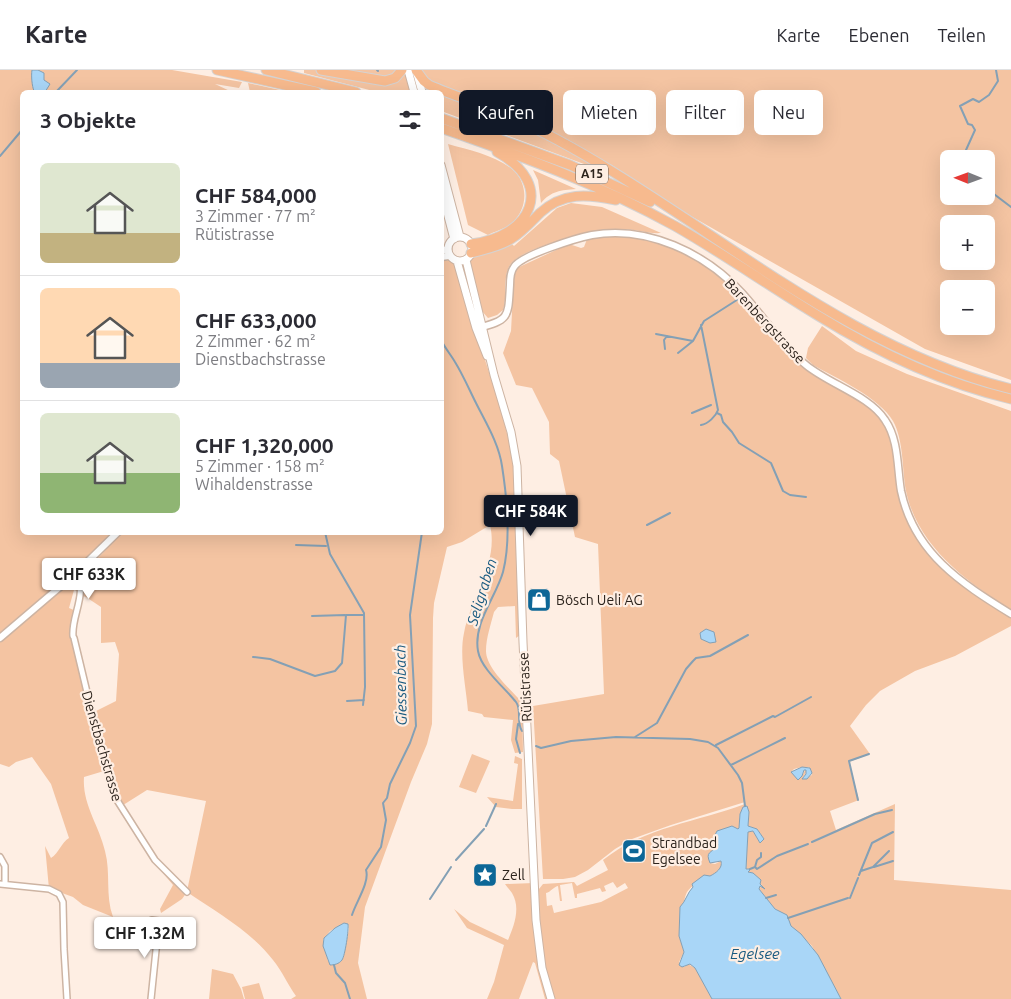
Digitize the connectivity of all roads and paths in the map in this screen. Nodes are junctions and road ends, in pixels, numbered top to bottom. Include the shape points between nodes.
1 (217, 70) edge
2 (266, 70) edge
3 (321, 70) edge
4 (412, 72) edge
5 (307, 90) edge
6 (348, 90) edge
7 (414, 90) edge
8 (421, 90) edge
9 (441, 90) edge
10 (444, 91) edge
11 (444, 119) edge
12 (444, 129) edge
13 (470, 138) junction
14 (444, 179) edge
15 (444, 198) edge
16 (631, 203) junction
17 (457, 238) junction
18 (735, 250) junction
19 (446, 252) edge
20 (469, 252) junction
21 (456, 261) junction
22 (480, 327) junction
23 (1011, 389) edge
24 (1011, 399) edge
25 (115, 535) edge
26 (75, 574) junction
27 (1011, 614) edge
28 (0, 636) edge
29 (0, 857) edge
30 (2, 884) edge
31 (187, 892) dead end
32 (152, 920) dead end
33 (67, 999) edge
34 (151, 999) edge
35 (551, 999) edge

1 - 5 highway
2 - 6 highway
3 - 4 highway via 387,81
4 - 7 main road
4 - 8 main road
4 - 9 highway
10 - 18 highway via 508,116 580,152
11 - 18 highway, A15 via 611,183
12 - 13 highway, A15
13 - 16 highway, A15
13 - 20 highway via 518,166 527,180 530,198 525,216 513,230
14 - 17 main road
15 - 17 main road
16 - 20 highway via 589,195 568,197 547,208 507,241
16 - 24 highway, A15 via 698,240 865,343 934,375
17 - 19 main road via 449,243
17 - 20 main road via 466,239
18 - 23 highway, A15 via 888,344 949,370
19 - 21 main road
20 - 21 main road
20 - 22 main road, Rütistrasse
21 - 22 main road, Rütistrasse
22 - 27 street, Barenbergstrasse via 500,321 507,313 510,274 516,264 576,239 606,233 632,234 670,244 693,255 736,287 782,342 807,366 881,414 892,434 904,505 921,540 954,577
22 - 35 main road, Rütistrasse via 518,472 536,920 542,968
25 - 26 street
26 - 28 street
26 - 31 street, Dienstbachstrasse via 81,588 73,621 74,637 115,797 155,860
29 - 30 street via 5,868
30 - 33 street via 50,889 61,897
32 - 34 street via 159,921

